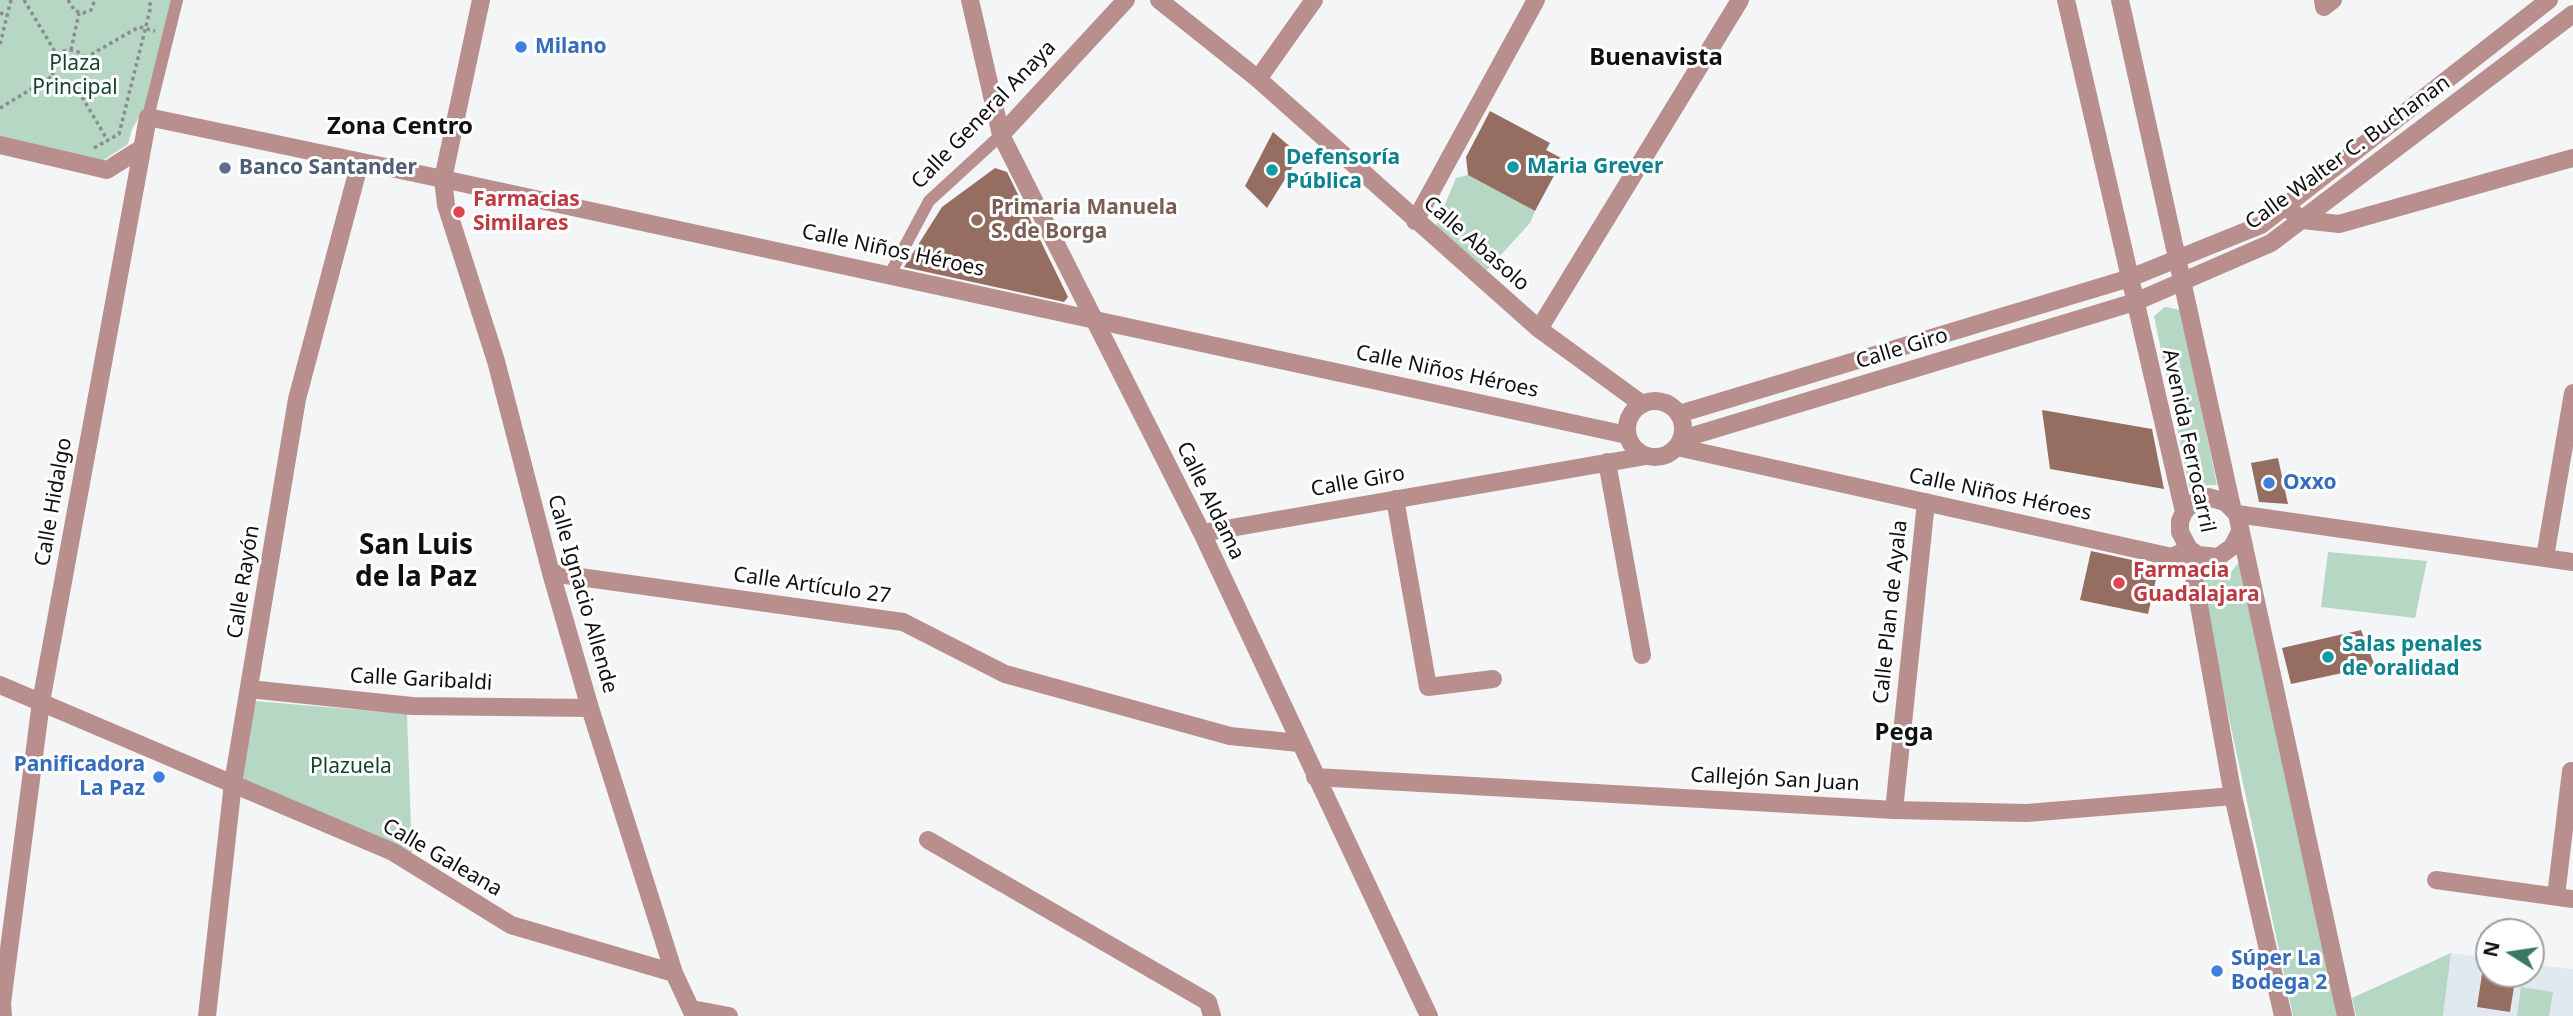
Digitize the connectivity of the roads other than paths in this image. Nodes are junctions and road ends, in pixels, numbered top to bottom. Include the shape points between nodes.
1 (177, 0) edge
2 (481, 0) edge
3 (970, 0) edge
4 (1126, 0) edge
5 (1159, 0) edge
6 (1314, 0) edge
7 (1536, 0) edge
8 (1740, 0) edge
9 (2066, 0) edge
10 (2120, 0) edge
11 (2549, 0) edge
12 (2573, 14) edge
13 (1258, 79) junction
14 (148, 117) junction
15 (1001, 135) junction
16 (0, 145) edge
17 (142, 148) junction
18 (2573, 158) edge
19 (360, 162) junction
20 (443, 179) junction
21 (2284, 206) junction
22 (2303, 219) junction
23 (1415, 221) junction
24 (2179, 260) junction
25 (890, 274) junction
26 (2130, 278) junction
27 (2183, 281) junction
28 (2135, 302) junction
29 (1093, 318) junction
30 (1539, 329) junction
31 (2573, 393) edge
32 (1642, 404) junction
33 (1679, 414) junction
34 (2571, 416) edge
35 (1627, 435) junction
36 (1679, 443) junction
37 (1646, 456) junction
38 (1607, 462) junction
39 (1395, 499) junction
40 (1926, 502) junction
41 (2184, 512) junction
42 (2236, 518) junction
43 (1202, 533) junction
44 (2189, 549) junction
45 (2545, 557) junction
46 (2573, 562) edge
47 (551, 573) junction
48 (1642, 655) dead end
49 (1493, 679) dead end
50 (0, 685) edge
51 (250, 689) junction
52 (41, 702) junction
53 (590, 708) junction
54 (1299, 743) junction
55 (2571, 771) edge
56 (1315, 777) junction
57 (233, 783) junction
58 (2233, 796) junction
59 (1894, 810) junction
60 (928, 840) dead end
61 (2436, 880) dead end
62 (2564, 898) edge
63 (674, 973) junction
64 (693, 1013) edge
65 (3, 1016) edge
66 (206, 1016) edge
67 (729, 1016) edge
68 (1212, 1016) edge
69 (1429, 1016) edge
70 (2283, 1016) edge
71 (2346, 1016) edge

1 - 14 street, Calle Hidalgo
2 - 20 street
3 - 15 street, Calle Aldama
4 - 15 street, Calle General Anaya
5 - 13 street, Calle Abasolo
6 - 13 street
7 - 23 street
8 - 30 street
9 - 26 street, Avenida Ferrocarril
10 - 24 street, Avenida Ferrocarril
11 - 21 street, Calle Walter C. Buchanan
12 - 22 street, Calle Walter C. Buchanan
13 - 23 street, Calle Abasolo
14 - 17 street, Calle Hidalgo
14 - 19 street, Calle Niños Héroes
15 - 25 street, Calle General Anaya via 929,201
15 - 29 street, Calle Aldama
16 - 17 street via 107,170
17 - 52 street, Calle Hidalgo
18 - 22 street via 2339,224
19 - 20 street, Calle Niños Héroes
19 - 51 street, Calle Rayón via 297,399
20 - 25 street, Calle Niños Héroes
20 - 47 street, Calle Ignacio Allende via 446,205 496,360
21 - 22 street
21 - 24 street, Calle Walter C. Buchanan via 2261,225
22 - 27 street, Calle Walter C. Buchanan via 2271,243
23 - 30 street, Calle Abasolo
24 - 26 street, Calle Walter C. Buchanan
24 - 27 street, Avenida Ferrocarril
25 - 29 street, Calle Niños Héroes
26 - 28 street, Avenida Ferrocarril
26 - 33 street, Calle Giro
27 - 28 street, Calle Walter C. Buchanan
27 - 42 street, Avenida Ferrocarril
28 - 36 street, Calle Giro
28 - 41 street, Avenida Ferrocarril
29 - 35 street, Calle Niños Héroes
29 - 43 street, Calle Aldama
30 - 32 street, Calle Abasolo
31 - 34 street
32 - 33 street via 1659,401
32 - 35 street via 1630,416
33 - 36 street via 1683,422
34 - 45 street
35 - 37 street via 1637,452
36 - 37 street via 1663,457
36 - 40 street, Calle Niños Héroes
37 - 38 street, Calle Giro
38 - 39 street, Calle Giro
38 - 48 street
39 - 43 street, Calle Giro
39 - 49 street via 1428,687
40 - 44 street, Calle Niños Héroes via 2172,556
40 - 59 street, Calle Plan de Ayala
41 - 42 street via 2208,497 2225,502
41 - 44 street, Avenida Ferrocarril via 2180,532
42 - 44 street via 2232,547 2218,557
42 - 45 street
42 - 71 street, Avenida Ferrocarril
43 - 54 street, Calle Aldama
44 - 58 street, Avenida Ferrocarril
45 - 46 street
47 - 53 street, Calle Ignacio Allende
47 - 54 street, Calle Artículo 27 via 903,622 1005,674 1230,736
50 - 52 street, Calle Galeana
51 - 53 street, Calle Garibaldi via 412,706
51 - 57 street, Calle Rayón
52 - 57 street, Calle Galeana
52 - 65 street, Calle Hidalgo
53 - 63 street, Calle Ignacio Allende
54 - 56 street, Calle Aldama
55 - 62 street
56 - 59 street, Callejón San Juan
56 - 69 street, Calle Aldama
57 - 63 street, Calle Galeana via 393,852 511,925
57 - 66 street, Calle Rayón
58 - 59 street, Callejón San Juan via 2027,813
58 - 70 street, Avenida Ferrocarril
60 - 68 street via 1208,1002
61 - 62 street
63 - 64 street, Calle Ignacio Allende
64 - 67 street

